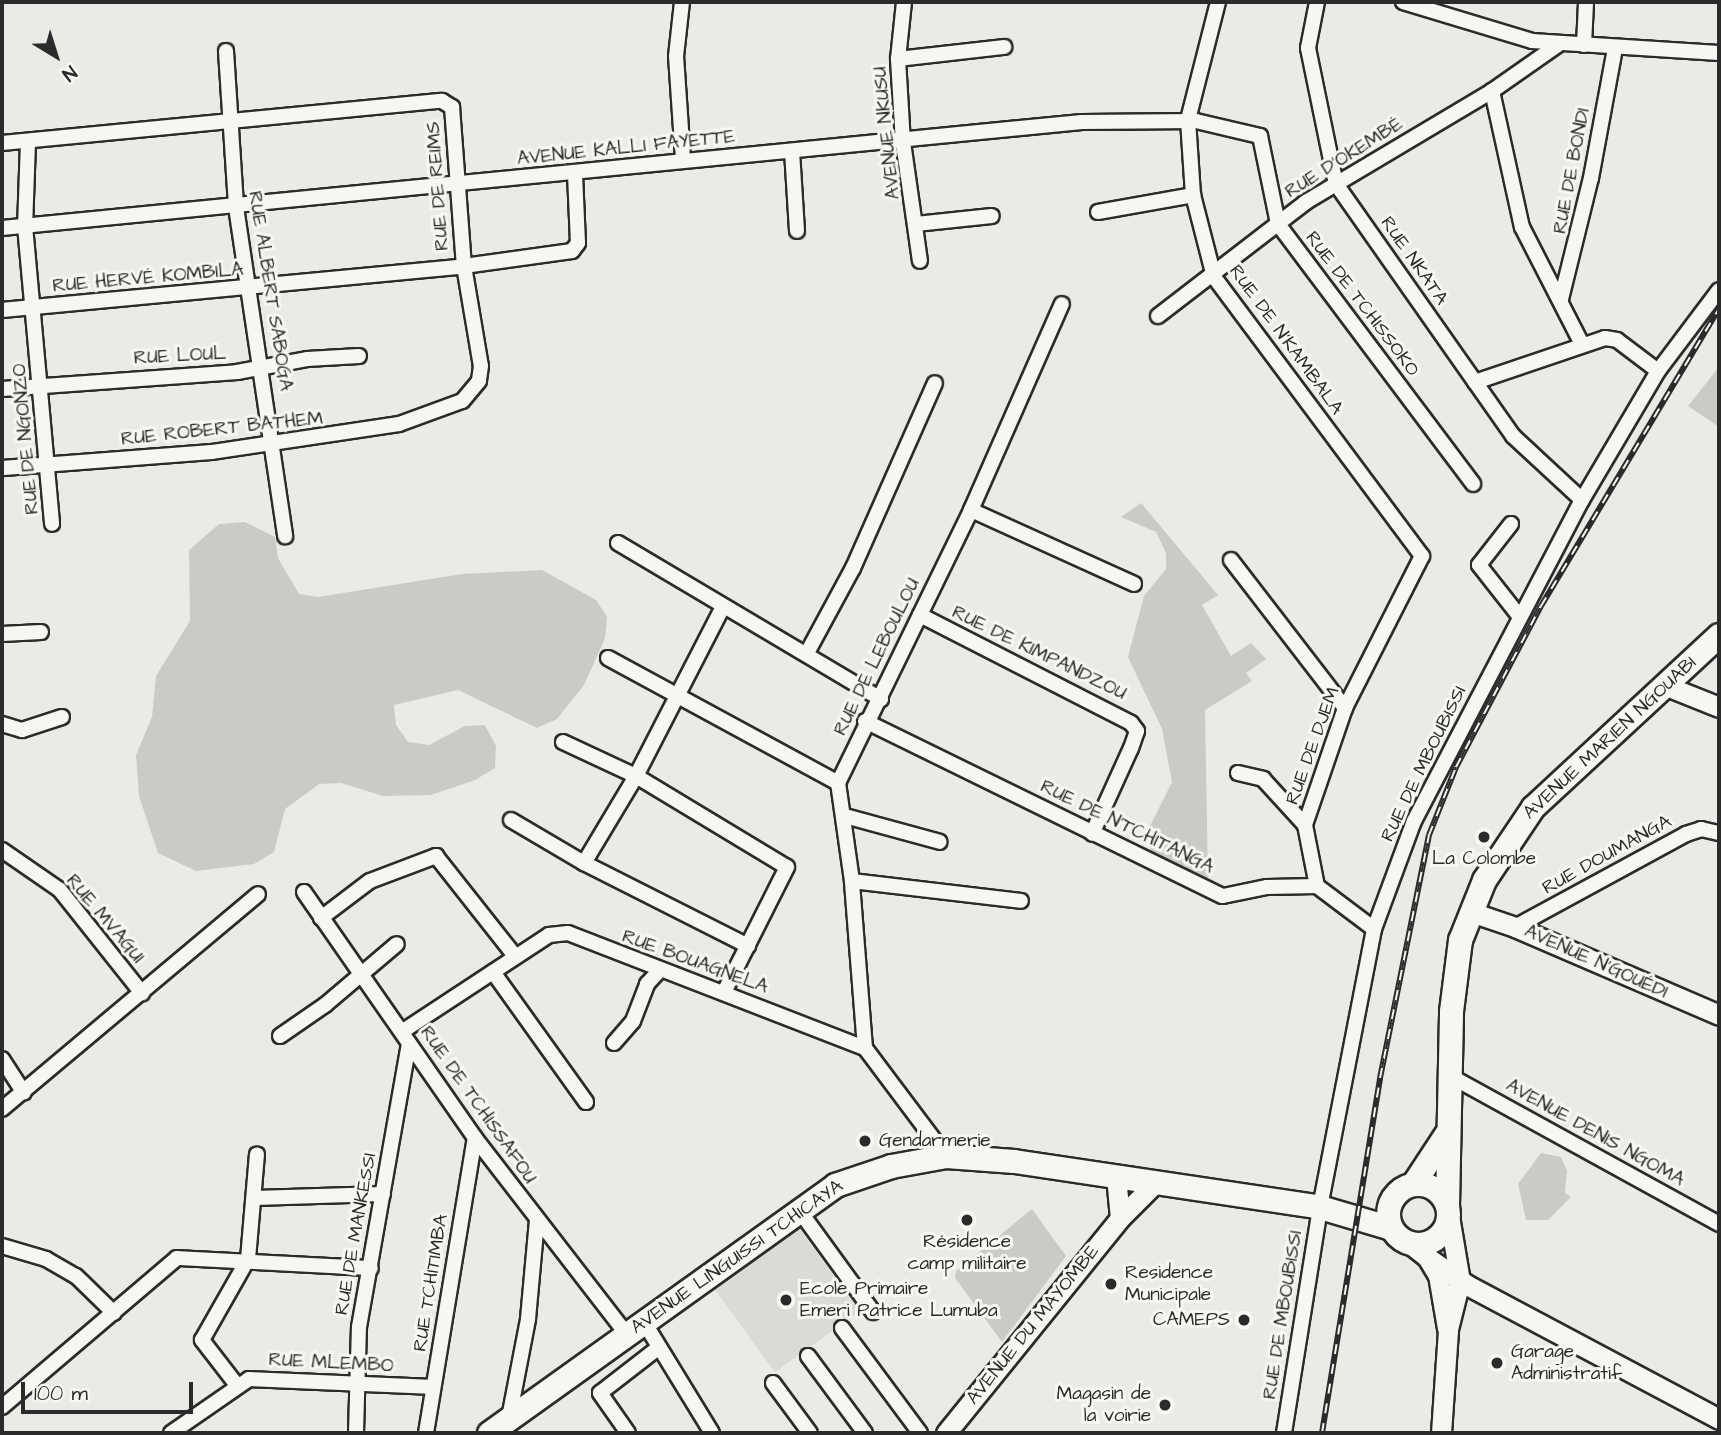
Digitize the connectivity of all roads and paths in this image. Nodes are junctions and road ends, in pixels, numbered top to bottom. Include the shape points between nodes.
1 (682, 2) edge
2 (904, 2) edge
3 (1217, 2) edge
4 (1317, 2) edge
5 (1403, 2) edge
6 (1587, 2) edge
7 (1429, 5) edge
8 (1559, 44) junction
9 (1584, 45) junction
10 (1004, 47) dead end
11 (1615, 49) junction
12 (226, 51) dead end
13 (1719, 53) edge
14 (898, 59) junction
15 (1492, 91) junction
16 (1188, 120) junction
17 (229, 123) junction
18 (1254, 132) joint
19 (28, 142) junction
20 (904, 142) junction
21 (2, 143) edge
22 (792, 150) junction
23 (683, 159) junction
24 (575, 173) junction
25 (1336, 184) junction
26 (457, 185) junction
27 (1193, 195) junction
28 (236, 207) junction
29 (1098, 212) dead end
30 (992, 216) dead end
31 (915, 224) junction
32 (1278, 224) junction
33 (25, 226) junction
34 (2, 228) edge
35 (797, 230) dead end
36 (920, 261) dead end
37 (464, 266) junction
38 (1214, 277) junction
39 (251, 288) junction
40 (1719, 290) edge
41 (1562, 299) junction
42 (1062, 304) dead end
43 (33, 307) junction
44 (2, 310) edge
45 (1158, 316) dead end
46 (1581, 344) junction
47 (359, 356) dead end
48 (263, 368) junction
49 (1658, 371) junction
50 (1475, 382) junction
51 (935, 383) dead end
52 (42, 385) junction
53 (2, 389) edge
54 (443, 409) joint
55 (272, 444) junction
56 (49, 464) junction
57 (2, 468) edge
58 (1473, 484) dead end
59 (1582, 500) junction
60 (971, 510) junction
61 (52, 524) dead end
62 (1511, 524) dead end
63 (285, 536) dead end
64 (618, 543) dead end
65 (1420, 550) joint
66 (1231, 560) dead end
67 (1133, 584) dead end
68 (723, 607) junction
69 (920, 615) junction
70 (1520, 617) junction
71 (41, 632) dead end
72 (2, 634) edge
73 (1719, 635) edge
74 (807, 653) junction
75 (608, 658) dead end
76 (1664, 685) junction
77 (680, 694) junction
78 (881, 699) junction
79 (1719, 707) edge
80 (1345, 708) junction
81 (62, 718) dead end
82 (865, 721) junction
83 (5, 726) edge
84 (563, 743) dead end
85 (1238, 773) dead end
86 (636, 776) junction
87 (838, 783) junction
88 (845, 816) junction
89 (511, 820) dead end
90 (1305, 825) junction
91 (1719, 833) edge
92 (1092, 834) junction
93 (940, 842) dead end
94 (5, 858) edge
95 (584, 863) junction
96 (852, 881) junction
97 (1317, 886) junction
98 (304, 892) dead end
99 (258, 894) dead end
100 (1021, 901) dead end
101 (1471, 912) junction
102 (321, 918) junction
103 (1515, 927) junction
104 (1374, 929) junction
105 (397, 944) dead end
106 (748, 946) junction
107 (515, 956) junction
108 (659, 971) junction
109 (493, 972) junction
110 (361, 974) junction
111 (724, 992) junction
112 (142, 993) junction
113 (1719, 1016) edge
114 (280, 1036) dead end
115 (406, 1037) junction
116 (614, 1043) dead end
117 (865, 1048) junction
118 (2, 1059) edge
119 (1452, 1077) junction
120 (24, 1093) junction
121 (586, 1102) dead end
122 (2, 1109) edge
123 (1448, 1128) junction
124 (475, 1138) junction
125 (257, 1154) dead end
126 (946, 1156) junction
127 (1116, 1176) junction
128 (1156, 1182) junction
129 (1404, 1190) junction
130 (383, 1194) junction
131 (254, 1198) junction
132 (1320, 1207) junction
133 (799, 1210) junction
134 (1448, 1210) junction
135 (1345, 1212) junction
136 (1120, 1218) junction
137 (537, 1220) junction
138 (1719, 1224) edge
139 (1409, 1243) junction
140 (2, 1246) edge
141 (1455, 1251) junction
142 (248, 1259) junction
143 (372, 1268) junction
144 (1460, 1281) junction
145 (1491, 1295) junction
146 (873, 1312) dead end
147 (114, 1313) junction
148 (1451, 1320) junction
149 (842, 1328) dead end
150 (635, 1329) junction
151 (658, 1348) junction
152 (808, 1356) dead end
153 (774, 1383) dead end
154 (236, 1384) junction
155 (359, 1386) junction
156 (433, 1387) junction
157 (2, 1407) edge
158 (509, 1418) junction
159 (1719, 1419) edge
160 (171, 1433) edge
161 (356, 1433) edge
162 (426, 1433) edge
163 (489, 1433) edge
164 (628, 1433) edge
165 (711, 1433) edge
166 (810, 1433) edge
167 (865, 1433) edge
168 (918, 1433) edge
169 (946, 1433) edge
170 (1283, 1433) edge
171 (1441, 1433) edge

1 - 23 street via 676,56
2 - 14 street, AVENUE NKUSU
3 - 16 street, RUE DE N'KAMBALA
4 - 25 street, RUE NKATA via 1308,40
5 - 7 street
6 - 9 street
7 - 8 street via 1519,38
8 - 9 street
8 - 15 street, RUE D'OKEMBÉ
9 - 11 street
10 - 14 street
11 - 13 street
11 - 41 street, RUE DE BONDI
12 - 17 street, RUE ALBERT SABOGA
14 - 20 street, AVENUE NKUSU
15 - 25 street, RUE D'OKEMBÉ
15 - 41 street via 1522,227
16 - 18 street, AVENUE KALLI FAYETTE
16 - 20 street, AVENUE KALLI FAYETTE via 1082,122
16 - 27 street, RUE DE N'KAMBALA
17 - 19 street
17 - 26 street, RUE DE REIMS via 442,101 452,107
17 - 28 street, RUE ALBERT SABOGA
18 - 32 street, RUE DE TCHISSOKO via 1263,142
19 - 21 street
19 - 33 street, RUE DE NGONZO
20 - 22 street, AVENUE KALLI FAYETTE
20 - 31 street, AVENUE NKUSU
22 - 23 street, AVENUE KALLI FAYETTE
22 - 35 street
23 - 24 street, AVENUE KALLI FAYETTE
24 - 26 street, AVENUE KALLI FAYETTE
24 - 37 street, RUE HERVÉ KOMBILA via 575,250
25 - 32 street, RUE D'OKEMBÉ
25 - 50 street, RUE NKATA
26 - 28 street, AVENUE KALLI FAYETTE
26 - 37 street, RUE DE REIMS
27 - 29 street
27 - 38 street, RUE DE N'KAMBALA
28 - 33 street, AVENUE KALLI FAYETTE
28 - 39 street, RUE ALBERT SABOGA
30 - 31 street
31 - 36 street, AVENUE NKUSU
32 - 38 street, RUE D'OKEMBÉ
32 - 58 street, RUE DE TCHISSOKO
33 - 34 street, AVENUE KALLI FAYETTE
33 - 43 street, RUE DE NGONZO
37 - 39 street, RUE HERVÉ KOMBILA
37 - 54 street, RUE DE REIMS via 480,373 473,390
38 - 45 street, RUE D'OKEMBÉ
38 - 65 street, RUE DE N'KAMBALA
39 - 43 street, RUE HERVÉ KOMBILA
39 - 48 street, RUE ALBERT SABOGA
40 - 49 street, RUE DE MBOUBISSI
41 - 46 street
42 - 60 street, RUE DE LEBOULOU
43 - 44 street, RUE HERVÉ KOMBILA
43 - 52 street, RUE DE NGONZO
46 - 49 street via 1612,338
46 - 50 street
47 - 48 street, RUE LOUL
48 - 52 street, RUE LOUL
48 - 55 street, RUE ALBERT SABOGA
49 - 59 street, RUE DE MBOUBISSI
50 - 59 street, RUE NKATA via 1513,436
51 - 74 street via 853,568
52 - 53 street, RUE LOUL
52 - 56 street, RUE DE NGONZO
54 - 55 street, RUE ROBERT BATHEM via 343,436
55 - 56 street, RUE ROBERT BATHEM
55 - 63 street, RUE ALBERT SABOGA
56 - 57 street, RUE ROBERT BATHEM
56 - 61 street, RUE DE NGONZO
59 - 70 street, RUE DE MBOUBISSI
60 - 67 street
60 - 69 street, RUE DE LEBOULOU
62 - 70 street via 1479,565
64 - 68 street
65 - 80 street, RUE DE DJEM via 1421,562
66 - 80 street
68 - 74 street
68 - 77 street
69 - 78 street, RUE DE LEBOULOU
69 - 92 street, RUE DE KIMPANDZOU via 1125,716 1137,731
70 - 104 street, RUE DE MBOUBISSI via 1414,821
71 - 72 street
73 - 76 main road, AVENUE MARIEN NGOUABI
74 - 78 street
75 - 77 street
76 - 79 street
76 - 101 main road, AVENUE MARIEN NGOUABI via 1533,807 1510,836
77 - 86 street
77 - 87 street
78 - 82 street, RUE DE LEBOULOU
80 - 90 street, RUE DE DJEM
81 - 83 street via 34,727
82 - 87 street, RUE DE LEBOULOU
82 - 92 street, RUE DE N'TCHITANGA
84 - 86 street
85 - 90 street via 1263,779
86 - 95 street
86 - 106 street via 787,867
87 - 88 street via 837,798
88 - 93 street
88 - 96 street
89 - 95 street
90 - 97 street, RUE DE DJEM
91 - 103 street, RUE DOUMANGA via 1701,829 1686,834
92 - 97 street, RUE DE N'TCHITANGA via 1223,896 1267,887
94 - 112 street, RUE MVAGUI via 60,890
95 - 106 street
96 - 100 street
96 - 117 street
97 - 104 street
98 - 102 street, RUE DE TCHISSAFOU
99 - 112 street
101 - 103 street, AVENUE N'GOUÉDI
101 - 119 main road, AVENUE MARIEN NGOUABI via 1460,940 1451,1011
102 - 107 street via 370,881 436,856
102 - 110 street, RUE DE TCHISSAFOU
103 - 113 street, AVENUE N'GOUÉDI
104 - 132 street, RUE DE MBOUBISSI
105 - 110 street
106 - 111 street
107 - 108 street, RUE BOUAGNELA via 549,935 568,933
107 - 109 street, RUE BOUAGNELA
108 - 111 street, RUE BOUAGNELA
108 - 116 street via 648,984 632,1021
109 - 115 street, RUE BOUAGNELA
109 - 121 street
110 - 114 street
110 - 115 street, RUE DE TCHISSAFOU
111 - 117 street, RUE BOUAGNELA
112 - 120 street
115 - 124 street, RUE DE TCHISSAFOU
115 - 130 street, RUE DE MANKESSI
117 - 126 street
118 - 120 street
119 - 123 main road, AVENUE MARIEN NGOUABI
119 - 138 street, AVENUE DENIS NGOMA
120 - 122 street
123 - 129 main road, AVENUE MARIEN NGOUABI via 1430,1164
123 - 134 main road, AVENUE MARIEN NGOUABI
124 - 137 street, RUE DE TCHISSAFOU
124 - 156 street, RUE TCHITIMBA
125 - 131 street
126 - 127 main road, AVENUE LINGUISSI TCHICAYA
126 - 133 main road, AVENUE LINGUISSI TCHICAYA via 862,1172
127 - 128 main road, AVENUE LINGUISSI TCHICAYA
127 - 136 street
128 - 132 main road, AVENUE LINGUISSI TCHICAYA
128 - 136 street, AVENUE DU MAYOMBE
129 - 134 main road via 1434,1188
129 - 135 main road
129 - 139 main road via 1389,1206
130 - 131 street
130 - 143 street, RUE DE MANKESSI
131 - 142 street
132 - 135 main road, AVENUE LINGUISSI TCHICAYA
132 - 170 street, RUE DE MBOUBISSI
133 - 146 street
133 - 150 main road, AVENUE LINGUISSI TCHICAYA
134 - 139 main road via 1446,1226 1432,1241
134 - 141 street, AVENUE MARIEN NGOUABI
135 - 139 main road
136 - 169 street, AVENUE DU MAYOMBE
137 - 150 street, RUE DE TCHISSAFOU
137 - 158 street via 528,1319
139 - 144 street
139 - 148 street, AVENUE MARIEN NGOUABI via 1438,1275
140 - 147 street via 46,1259 76,1276
141 - 144 street, AVENUE MARIEN NGOUABI
141 - 145 street, AVENUE MARIEN NGOUABI
142 - 143 street
142 - 147 street via 177,1258
142 - 154 street via 202,1340
143 - 155 street, RUE DE MANKESSI via 359,1327
144 - 145 street
144 - 148 street, AVENUE MARIEN NGOUABI
145 - 148 street via 1469,1300
145 - 159 street
147 - 157 street
148 - 171 street, AVENUE MARIEN NGOUABI
149 - 168 street
150 - 151 street, RUE DE TCHISSAFOU
150 - 158 main road, AVENUE LINGUISSI TCHICAYA
151 - 164 street via 600,1393
151 - 165 street, RUE DE TCHISSAFOU
152 - 167 street
153 - 166 street
154 - 155 street, RUE MLEMBO via 265,1379
154 - 160 street
155 - 156 street, RUE MLEMBO
155 - 161 street, RUE DE MANKESSI
156 - 162 street, RUE TCHITIMBA
158 - 163 main road, AVENUE LINGUISSI TCHICAYA

